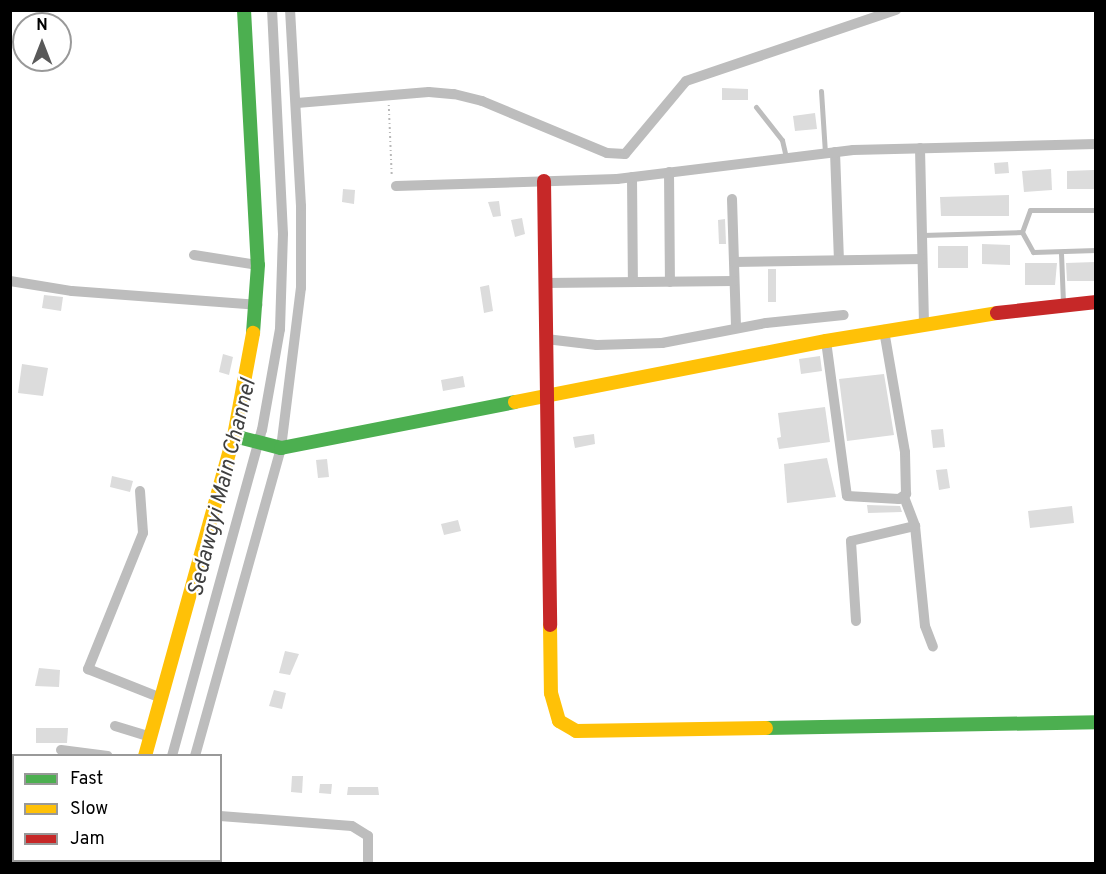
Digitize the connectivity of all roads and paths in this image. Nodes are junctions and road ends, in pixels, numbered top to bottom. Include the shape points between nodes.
1 (244, 10) edge
2 (290, 10) edge
3 (896, 10) edge
4 (821, 91) dead end
5 (387, 95) junction
6 (297, 103) junction
7 (756, 107) dead end
8 (1095, 144) edge
9 (920, 148) junction
10 (830, 153) junction
11 (786, 158) junction
12 (669, 172) junction
13 (632, 177) junction
14 (544, 181) junction
15 (396, 186) joint
16 (732, 199) dead end
17 (1095, 210) edge
18 (1022, 232) junction
19 (922, 235) junction
20 (1095, 250) edge
21 (1061, 254) junction
22 (194, 255) dead end
23 (922, 259) junction
24 (839, 260) junction
25 (734, 262) junction
26 (258, 265) junction
27 (10, 281) edge
28 (735, 281) junction
29 (633, 282) junction
30 (670, 282) junction
31 (545, 283) junction
32 (1095, 302) edge
33 (257, 305) junction
34 (1063, 305) junction
35 (844, 315) dead end
36 (924, 323) junction
37 (736, 328) junction
38 (884, 330) junction
39 (546, 339) junction
40 (826, 340) junction
41 (546, 395) junction
42 (240, 437) junction
43 (276, 446) junction
44 (140, 491) dead end
45 (904, 497) junction
46 (915, 526) junction
47 (856, 621) dead end
48 (933, 647) dead end
49 (161, 698) junction
50 (1095, 722) edge
51 (115, 726) dead end
52 (151, 737) junction
53 (61, 750) dead end
54 (92, 754) edge
55 (146, 754) edge
56 (196, 754) edge
57 (222, 816) edge
58 (368, 864) edge

1 - 26 street
2 - 6 street
3 - 5 street via 686,81 625,154 606,153 482,101 454,94
4 - 10 lane
5 - 6 street
5 - 15 path via 392,125 390,174
6 - 43 street via 301,288
7 - 11 lane via 782,140
8 - 9 street
9 - 10 street
9 - 19 street
10 - 11 street
10 - 24 street
11 - 12 street
12 - 13 street
12 - 30 street
13 - 14 street
13 - 29 street
14 - 15 street
14 - 31 street
16 - 25 street
17 - 18 lane via 1030,210
18 - 19 lane
18 - 21 lane via 1033,252
19 - 23 street
20 - 21 lane
21 - 34 lane
22 - 26 street
23 - 24 street
23 - 36 street
24 - 25 street
25 - 28 street
26 - 33 street
27 - 33 street via 72,291
28 - 30 street
28 - 37 street
29 - 30 street
29 - 31 street
31 - 39 street
32 - 34 street
33 - 42 street
34 - 36 street
35 - 37 street
36 - 38 street
37 - 39 street via 662,343 597,345
38 - 40 street
38 - 45 street via 905,452
39 - 41 street
40 - 41 street
40 - 45 street via 847,496
41 - 43 street
41 - 50 street via 551,693 560,721 567,726 576,731
42 - 43 street
42 - 49 street
43 - 56 street
44 - 49 street via 143,533 88,669
45 - 46 street
46 - 47 street via 851,541
46 - 48 street via 925,626
49 - 52 street
51 - 52 street
52 - 55 street
53 - 54 street
57 - 58 street via 352,826 368,836

